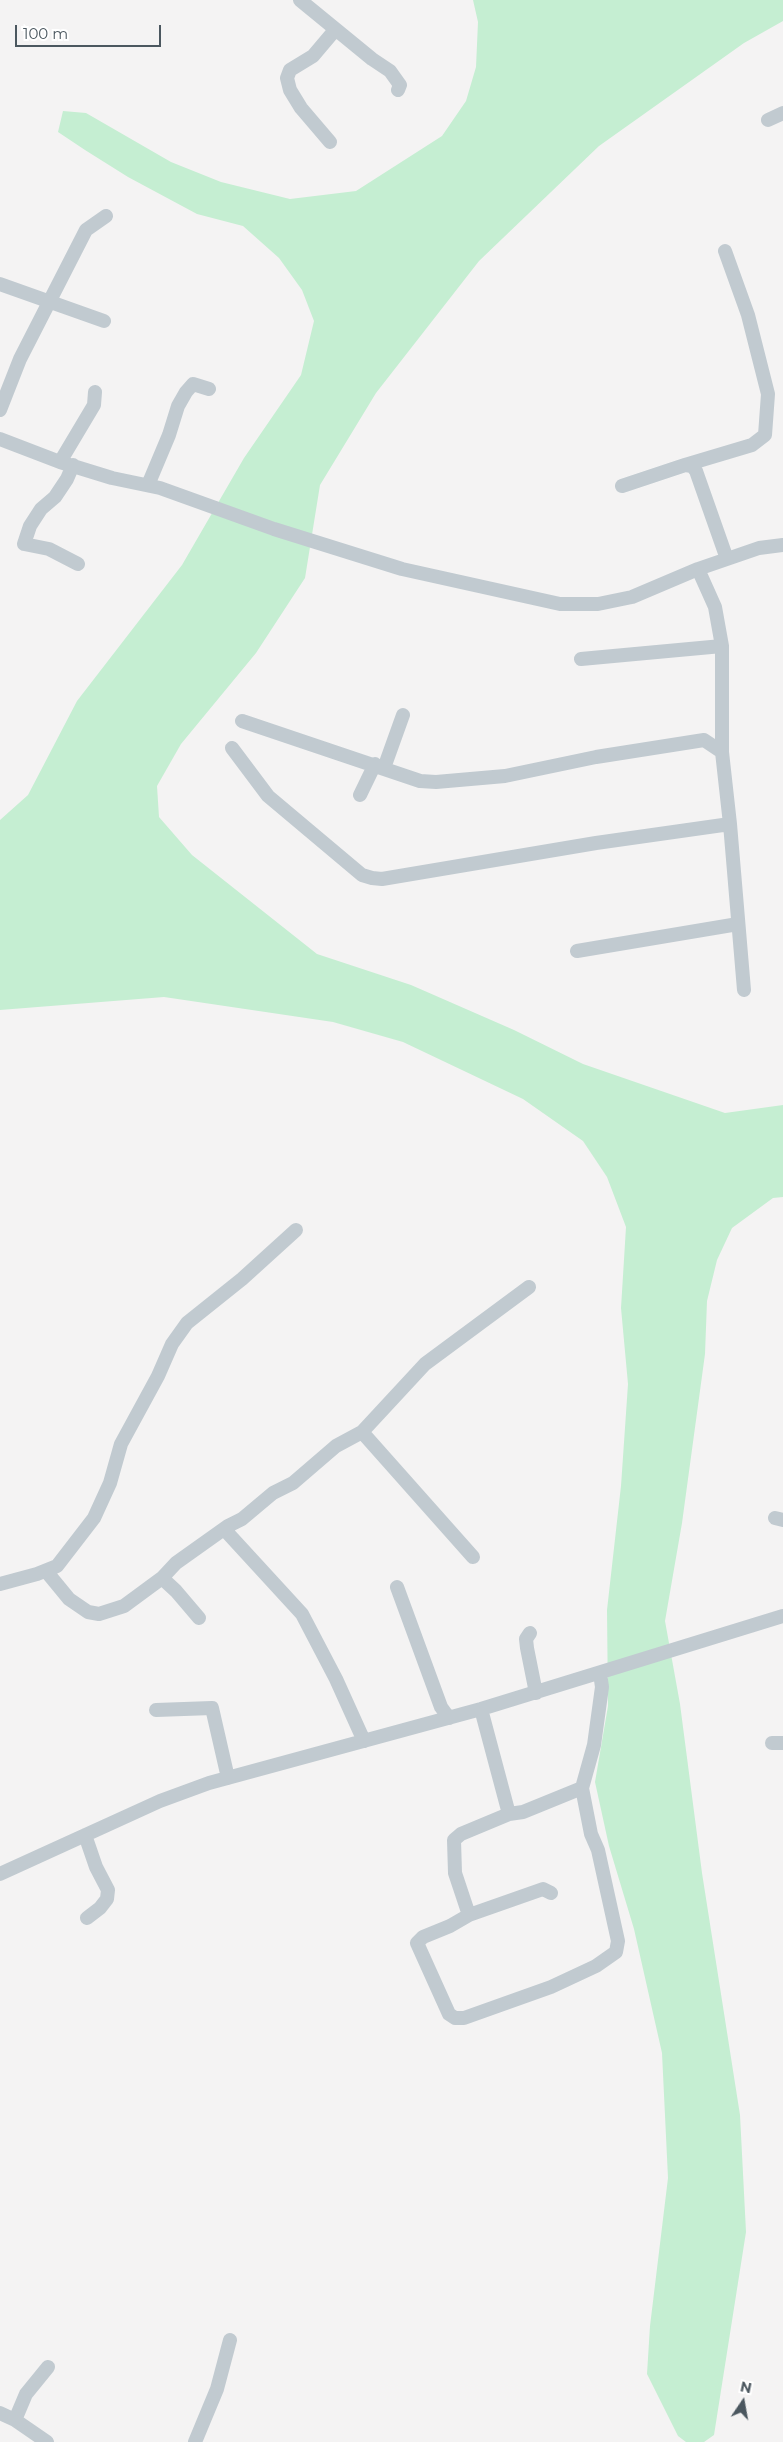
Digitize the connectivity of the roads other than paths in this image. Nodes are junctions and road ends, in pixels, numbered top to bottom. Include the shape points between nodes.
1 (300, 0) edge
2 (335, 30) junction
3 (398, 90) dead end
4 (783, 113) edge
5 (768, 120) dead end
6 (330, 142) dead end
7 (106, 216) dead end
8 (725, 251) dead end
9 (0, 284) edge
10 (51, 300) junction
11 (104, 320) dead end
12 (210, 390) dead end
13 (95, 392) dead end
14 (0, 410) edge
15 (0, 439) edge
16 (67, 464) junction
17 (684, 465) junction
18 (148, 485) junction
19 (622, 486) dead end
20 (783, 545) edge
21 (727, 559) junction
22 (78, 564) dead end
23 (698, 569) junction
24 (722, 646) junction
25 (581, 659) dead end
26 (403, 715) dead end
27 (242, 721) dead end
28 (232, 748) dead end
29 (722, 752) junction
30 (380, 766) junction
31 (360, 795) dead end
32 (730, 824) junction
33 (738, 924) junction
34 (577, 951) dead end
35 (744, 990) dead end
36 (296, 1230) dead end
37 (529, 1287) dead end
38 (362, 1432) junction
39 (224, 1529) junction
40 (473, 1557) dead end
41 (46, 1570) junction
42 (162, 1578) junction
43 (0, 1584) edge
44 (397, 1587) dead end
45 (783, 1616) edge
46 (199, 1618) dead end
47 (530, 1634) dead end
48 (600, 1673) junction
49 (536, 1692) junction
50 (481, 1709) junction
51 (156, 1710) dead end
52 (450, 1718) junction
53 (364, 1741) junction
54 (228, 1778) junction
55 (582, 1788) junction
56 (509, 1814) junction
57 (85, 1835) junction
58 (0, 1874) edge
59 (551, 1893) dead end
60 (469, 1915) junction
61 (87, 1918) dead end
62 (230, 2340) dead end
63 (48, 2366) dead end
64 (0, 2412) edge
65 (15, 2420) junction
66 (47, 2442) edge
67 (195, 2442) edge

1 - 2 street
2 - 3 street via 390,71 400,85
2 - 6 street via 313,56 290,70 287,78 301,108
4 - 5 street
7 - 10 street via 86,230
8 - 17 street via 748,315 768,394 765,435 752,445
9 - 10 street
10 - 11 street via 69,310
10 - 14 street via 20,359
12 - 18 street via 193,384 186,392
13 - 16 street via 94,405
15 - 16 street
16 - 18 street
16 - 22 street via 59,491 41,509 24,544 49,549
17 - 19 street
17 - 21 street via 696,470
18 - 23 street via 402,569 560,604 598,604 632,597
20 - 21 street via 760,548
21 - 23 street
23 - 24 street via 715,607
24 - 25 street
24 - 29 street
26 - 30 street
27 - 30 street
28 - 32 street via 268,796 362,875 372,878 457,868 596,843
29 - 30 street via 704,740 505,776 436,782 420,781
29 - 32 street
30 - 31 street
32 - 33 street
33 - 34 street
33 - 35 street
36 - 41 street via 187,1323 172,1344 121,1444 110,1483 94,1518 57,1566
37 - 38 street via 425,1364
38 - 39 street via 336,1446 293,1483 272,1493 242,1519
38 - 40 street
39 - 42 street via 176,1563
39 - 53 street via 302,1614
41 - 42 street via 69,1599 88,1612 99,1614 124,1606
41 - 43 street
42 - 46 street
44 - 52 street via 441,1707
45 - 48 street
47 - 49 street via 526,1639
48 - 49 street
48 - 55 street via 602,1687 594,1745
49 - 50 street
50 - 52 street
50 - 56 street
51 - 54 street via 212,1708
52 - 53 street
53 - 54 street
54 - 57 street via 160,1801
55 - 56 street via 523,1812
55 - 60 street via 590,1834 598,1850 618,1941 616,1952 596,1966 551,1987 464,2018 455,2018 449,2014 417,1943
56 - 60 street via 454,1840 455,1873
57 - 58 street
57 - 61 street via 108,1890 107,1899
59 - 60 street via 542,1889
62 - 67 street via 217,2389
63 - 65 street via 26,2394
64 - 65 street
65 - 66 street

